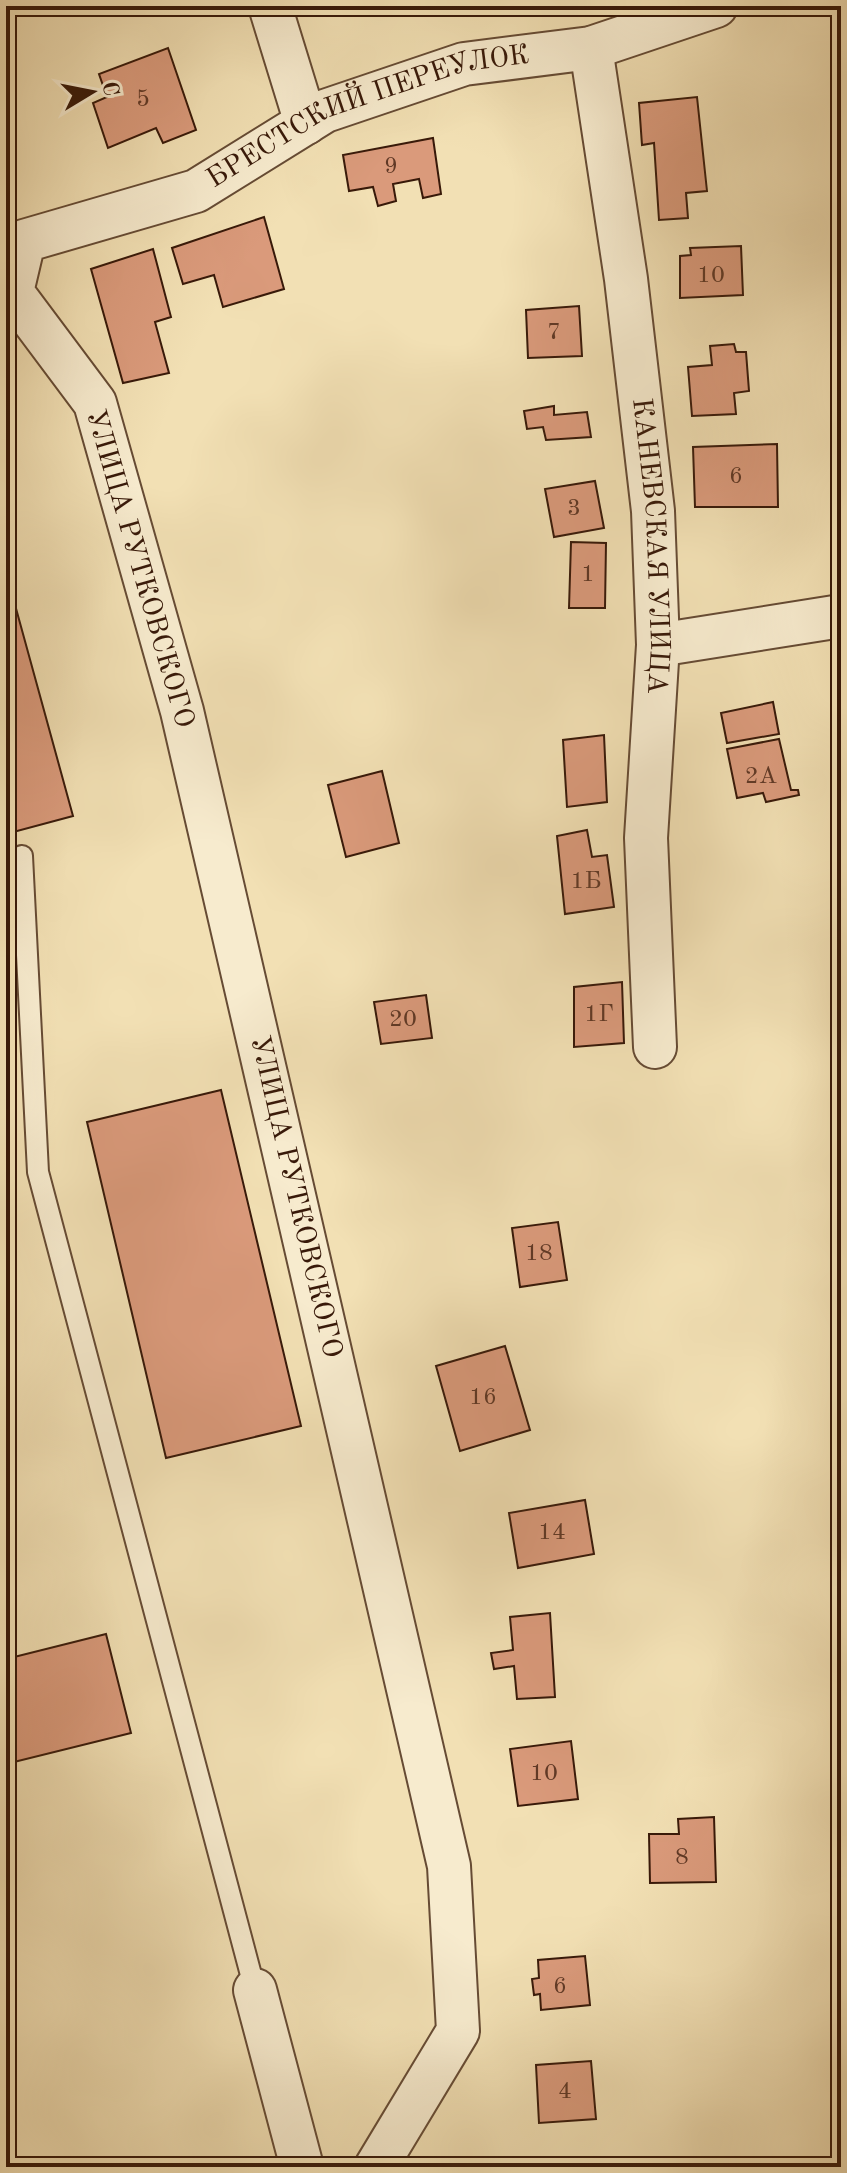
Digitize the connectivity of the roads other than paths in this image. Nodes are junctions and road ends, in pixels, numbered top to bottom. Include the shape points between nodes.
1 (270, 6) edge
2 (716, 6) edge
3 (591, 48) junction
4 (306, 123) junction
5 (24, 241) joint
6 (841, 616) edge
7 (658, 645) junction
8 (22, 856) dead end
9 (655, 1047) dead end
10 (255, 1990) joint
11 (302, 2167) edge
12 (376, 2167) edge

1 - 4 street
2 - 3 street, БРЕСТСКИЙ ПЕРЕУЛОК
3 - 4 street, БРЕСТСКИЙ ПЕРЕУЛОК via 464,64 325,111
3 - 7 street, КАНЕВСКАЯ УЛИЦА via 650,480
4 - 5 street, БРЕСТСКИЙ ПЕРЕУЛОК via 196,191
5 - 12 street, УЛИЦА РУТКОВСКОГО via 12,292 95,403 182,711 449,1866 458,2031
6 - 7 street
7 - 9 street, КАНЕВСКАЯ УЛИЦА via 646,838
8 - 10 lane via 38,1172
10 - 11 street

